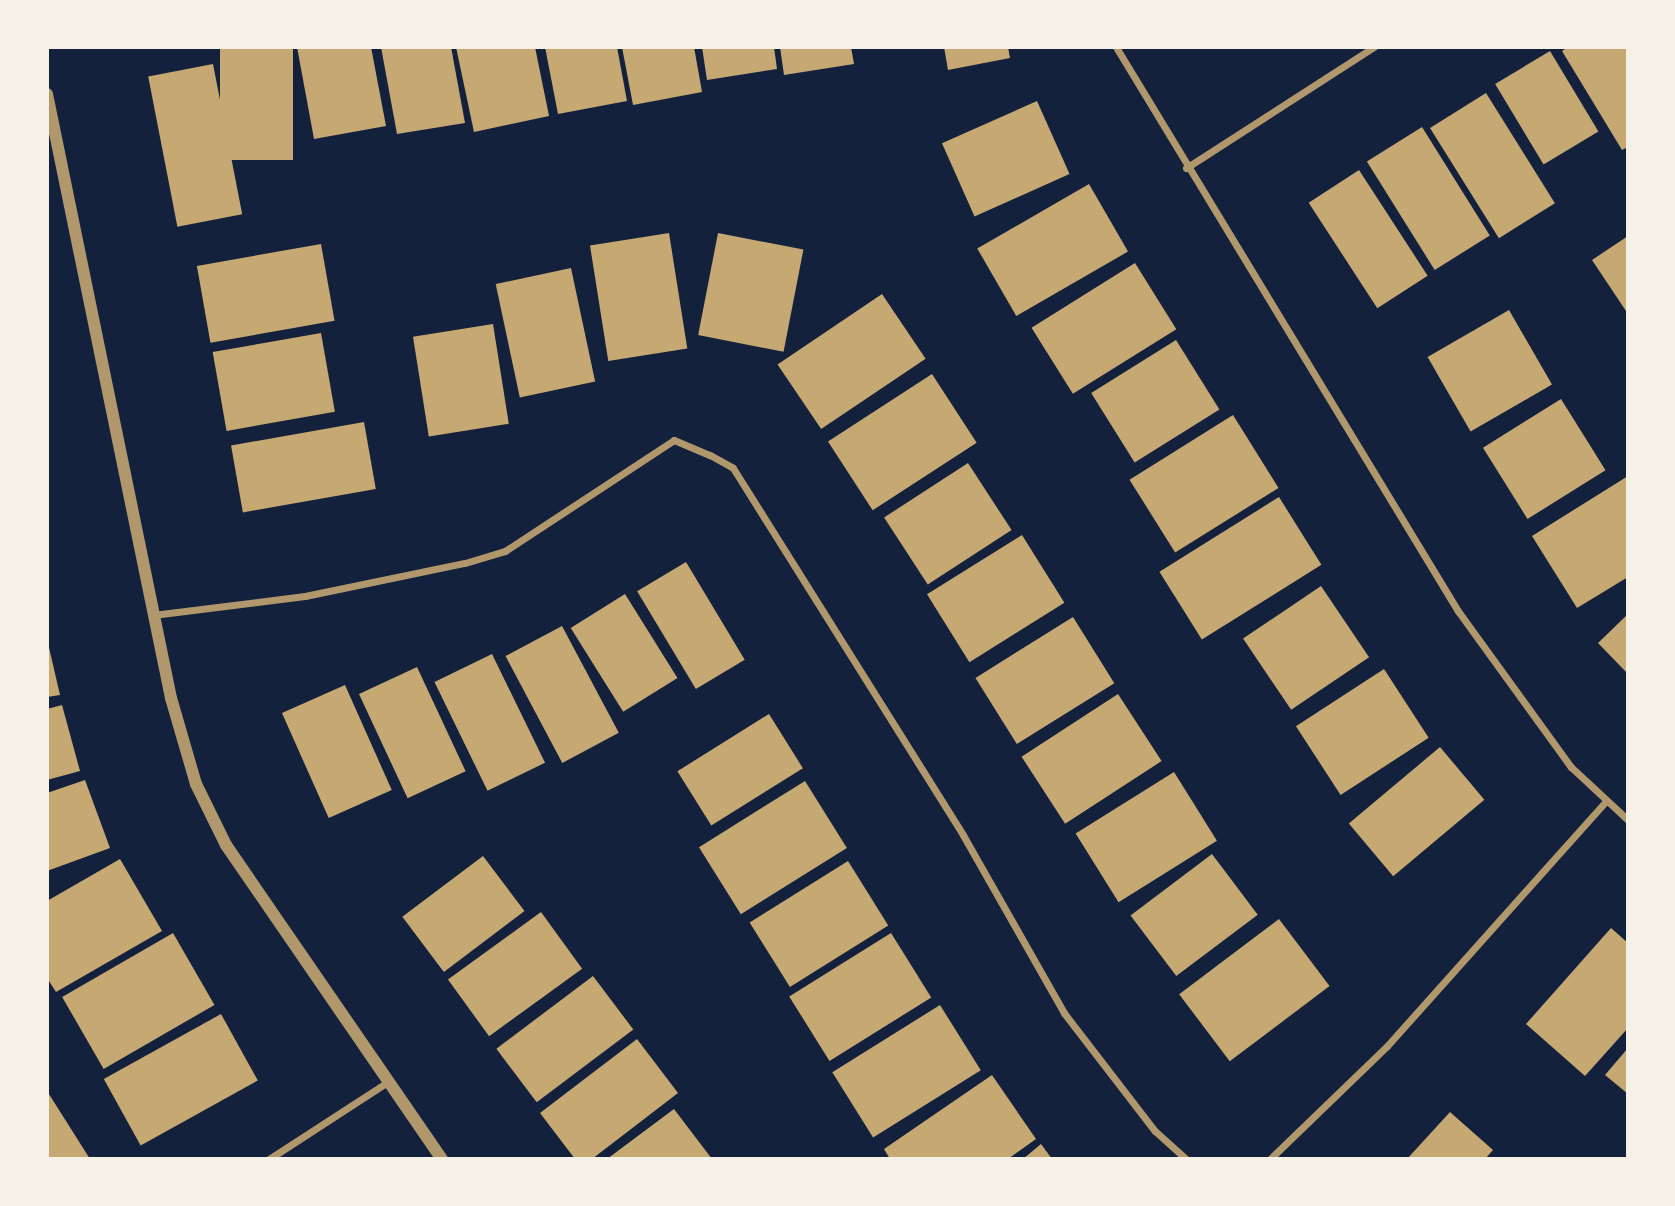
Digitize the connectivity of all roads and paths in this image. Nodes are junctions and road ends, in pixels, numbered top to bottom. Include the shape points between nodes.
1 (1116, 47) edge
2 (1374, 47) edge
3 (47, 94) edge
4 (1186, 168) junction
5 (153, 615) junction
6 (1606, 801) junction
7 (1628, 820) edge
8 (389, 1081) junction
9 (269, 1159) edge
10 (442, 1159) edge
11 (1186, 1159) edge
12 (1270, 1159) edge

1 - 4 street
2 - 4 street
3 - 5 street
4 - 6 street via 1458,611 1571,767
5 - 8 street via 196,784 226,845
5 - 11 street via 305,596 465,563 505,551 674,440 710,455 733,468 963,835 1064,1013 1155,1131
6 - 7 street
6 - 12 street via 1387,1046
8 - 9 street
8 - 10 street

